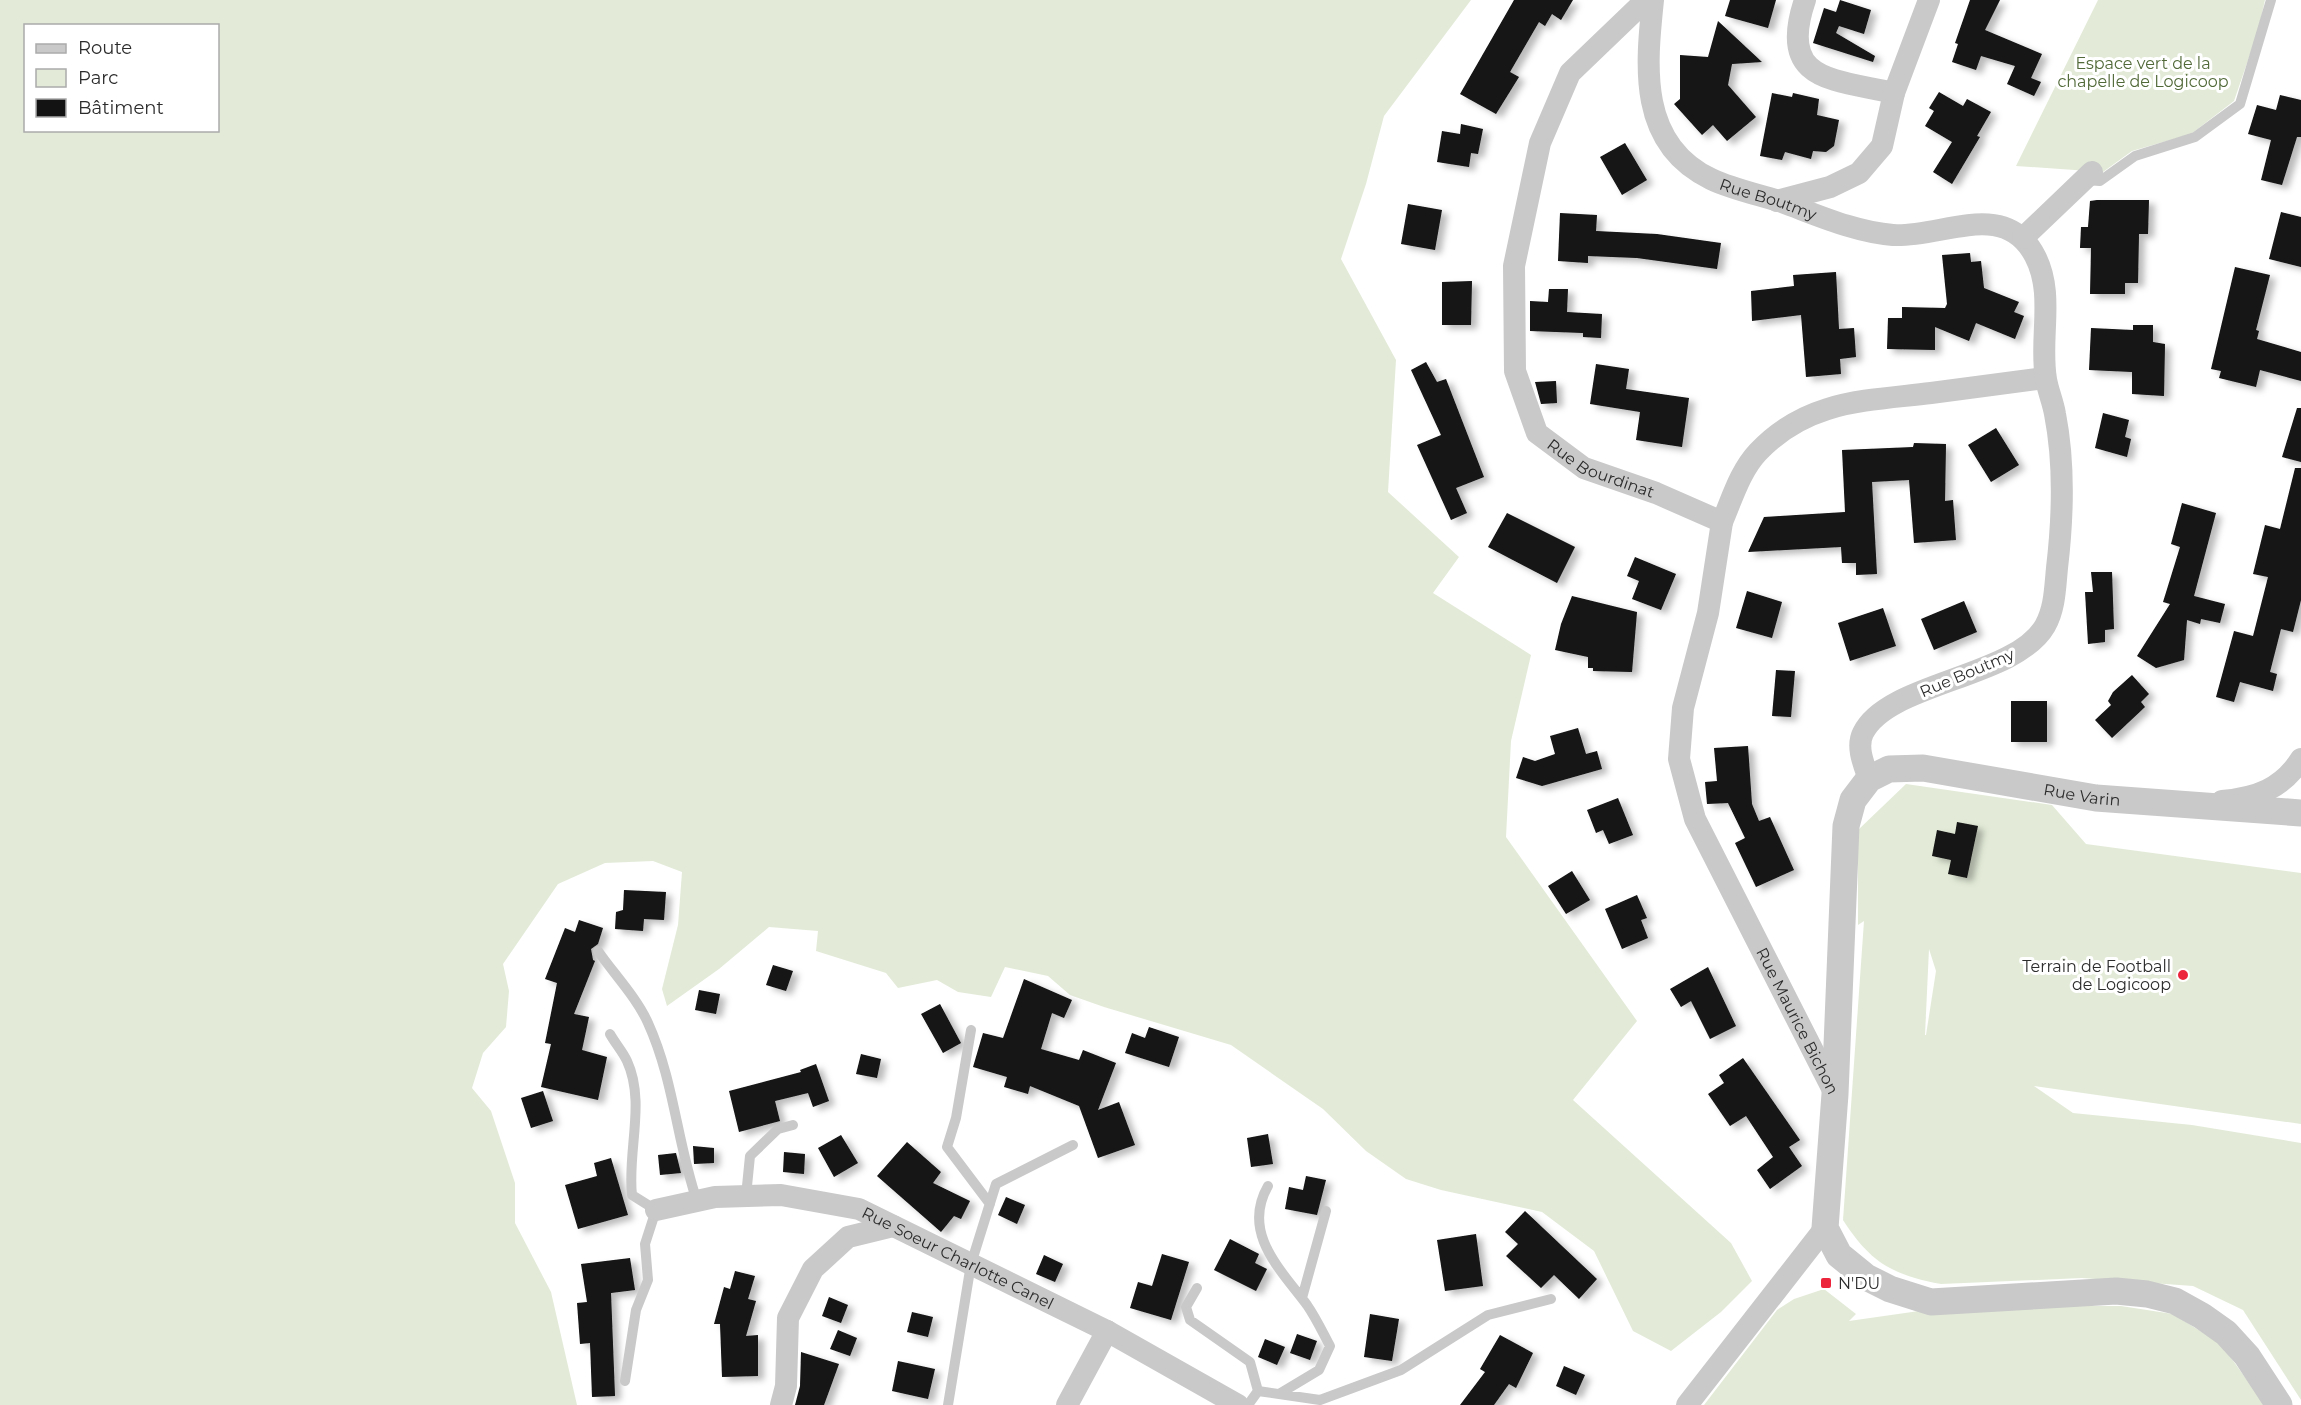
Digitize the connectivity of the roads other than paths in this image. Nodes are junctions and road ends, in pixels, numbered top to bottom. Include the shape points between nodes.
1 (1646, 0) edge
2 (1653, 0) edge
3 (1805, 0) edge
4 (1929, 0) edge
5 (2271, 0) edge
6 (1894, 93) junction
7 (2088, 176) joint
8 (1778, 201) junction
9 (2023, 238) junction
10 (2045, 378) junction
11 (1722, 522) junction
12 (2301, 759) edge
13 (1869, 779) junction
14 (2166, 804) junction
15 (2301, 813) edge
16 (598, 951) dead end
17 (970, 1030) dead end
18 (610, 1034) dead end
19 (1835, 1094) junction
20 (793, 1125) dead end
21 (1073, 1145) dead end
22 (1268, 1186) dead end
23 (746, 1196) junction
24 (697, 1201) junction
25 (990, 1204) junction
26 (656, 1210) junction
27 (1326, 1211) dead end
28 (893, 1226) junction
29 (1825, 1228) junction
30 (971, 1264) junction
31 (1197, 1288) dead end
32 (1302, 1298) junction
33 (1551, 1299) dead end
34 (1107, 1331) junction
35 (625, 1381) dead end
36 (1258, 1391) junction
37 (1279, 1394) junction
38 (781, 1405) edge
39 (948, 1405) edge
40 (1067, 1405) edge
41 (1238, 1405) edge
42 (1248, 1405) edge
43 (1687, 1405) edge
44 (2279, 1405) edge

1 - 11 street, Rue Bourdinat via 1570,72 1540,143 1514,266 1515,371 1537,433 1584,468
2 - 8 street, Rue Boutmy via 1648,92 1668,143 1709,178
3 - 6 street via 1797,34 1800,53 1812,72
4 - 6 street
5 - 7 lane via 2240,104 2195,137 2135,156 2100,180
6 - 8 street via 1882,146 1859,173 1830,187
7 - 9 street
8 - 9 street, Rue Boutmy via 1835,221 1894,235 1989,223 2009,228
9 - 10 street, Rue Boutmy via 2045,281
10 - 11 street via 1848,402 1812,414 1784,428 1756,454 1737,484
10 - 13 street, Rue Boutmy via 2055,413 2062,497 2055,598 2045,626 2029,646 1887,706 1862,733 1861,753
11 - 19 street, Rue Maurice Bichon via 1708,613 1683,708 1679,759 1695,819
12 - 14 street via 2290,777 2263,793 2225,801
13 - 14 street, Rue Varin via 1889,769 1923,768 2096,798
13 - 19 street via 1853,800 1846,826
14 - 15 street, Rue Varin
16 - 24 lane via 648,1022 670,1089 686,1171
17 - 25 lane via 956,1118 947,1147
18 - 26 lane via 627,1061 634,1087 629,1169 632,1195
19 - 29 street, Rue Maurice Bichon
20 - 23 lane via 778,1129 750,1156
21 - 25 lane via 996,1185
22 - 32 lane via 1258,1218 1262,1242
23 - 24 street, Rue Soeur Charlotte Canel
23 - 28 street, Rue Soeur Charlotte Canel via 781,1195 859,1209
24 - 26 street, Rue Soeur Charlotte Canel
25 - 30 lane
26 - 35 lane via 645,1244 648,1280 636,1310
27 - 32 lane
28 - 30 street, Rue Soeur Charlotte Canel
28 - 38 street via 848,1237 813,1269 788,1318 786,1386
29 - 43 street
29 - 44 street via 1839,1255 1861,1275 1890,1290 1931,1302 2116,1291 2175,1301 2226,1333 2247,1356
30 - 34 street, Rue Soeur Charlotte Canel
30 - 39 lane
31 - 36 lane via 1186,1307 1190,1320 1250,1362
32 - 37 lane via 1330,1346 1319,1370
33 - 37 lane via 1488,1315 1401,1370 1320,1400
34 - 40 street
34 - 41 street, Rue Soeur Charlotte Canel
36 - 37 lane
36 - 42 lane

